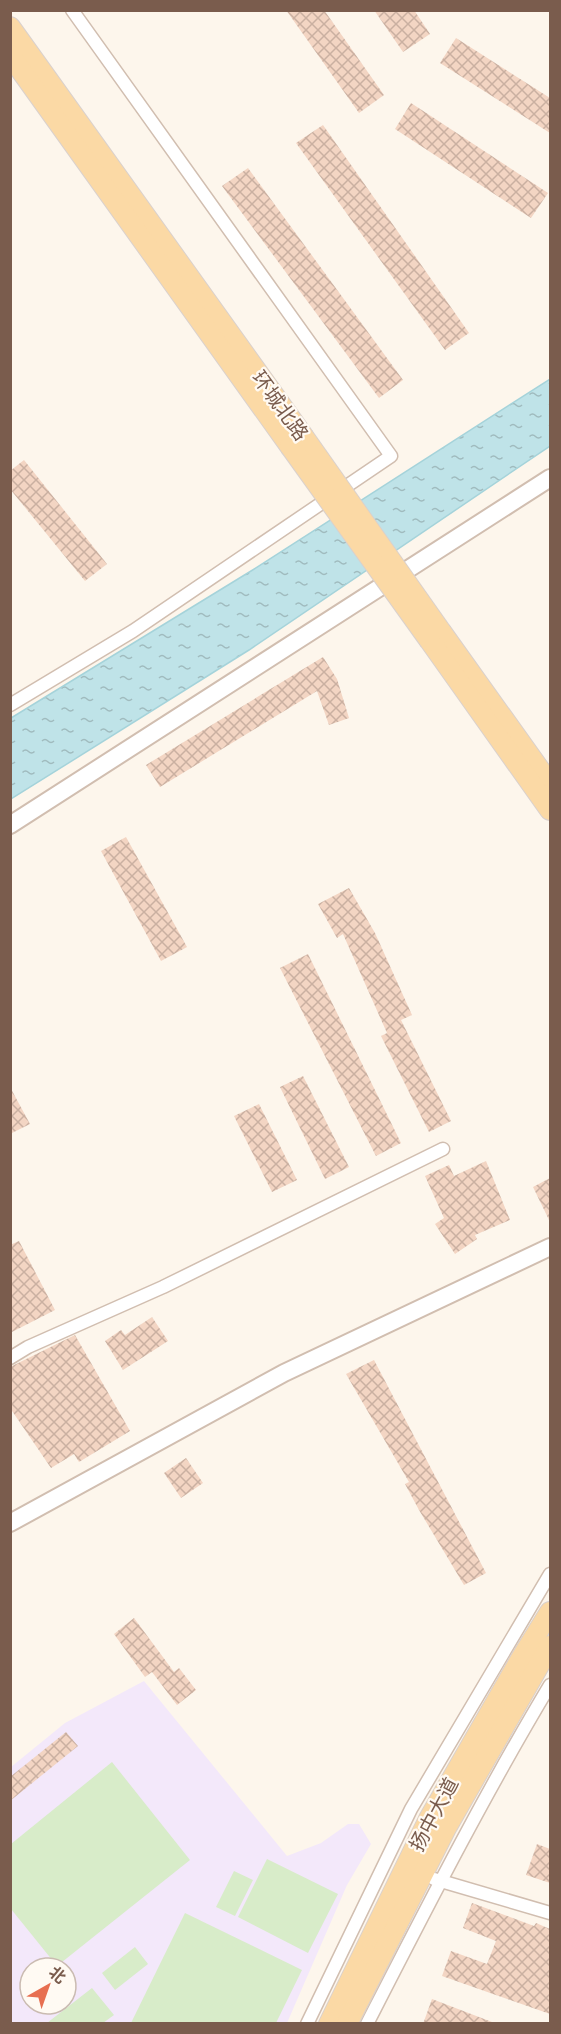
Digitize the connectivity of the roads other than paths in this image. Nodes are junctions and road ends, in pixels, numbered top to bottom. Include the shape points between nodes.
1 (72, 10) edge
2 (10, 27) edge
3 (10, 55) edge
4 (297, 441) junction
5 (550, 478) edge
6 (436, 637) junction
7 (10, 705) edge
8 (550, 784) edge
9 (550, 810) edge
10 (10, 825) edge
11 (443, 1149) dead end
12 (550, 1247) edge
13 (10, 1358) edge
14 (10, 1523) edge
15 (550, 1574) edge
16 (550, 1612) edge
17 (550, 1646) edge
18 (550, 1684) edge
19 (431, 1879) junction
20 (550, 1913) edge
21 (307, 2024) edge
22 (329, 2024) edge
23 (347, 2024) edge
24 (367, 2024) edge

1 - 7 street via 391,456 133,631
2 - 4 main road, 环城北路
3 - 4 main road, 环城北路
4 - 6 main road, 环城北路, bridge
5 - 10 street
6 - 8 main road, 环城北路
6 - 9 main road, 环城北路
11 - 13 street
12 - 14 street via 284,1373
15 - 21 street via 411,1809
16 - 22 main road, 扬中大道 via 429,1819
17 - 19 main road, 扬中大道 via 446,1828
18 - 19 street
19 - 20 street
19 - 23 main road, 扬中大道
19 - 24 street

